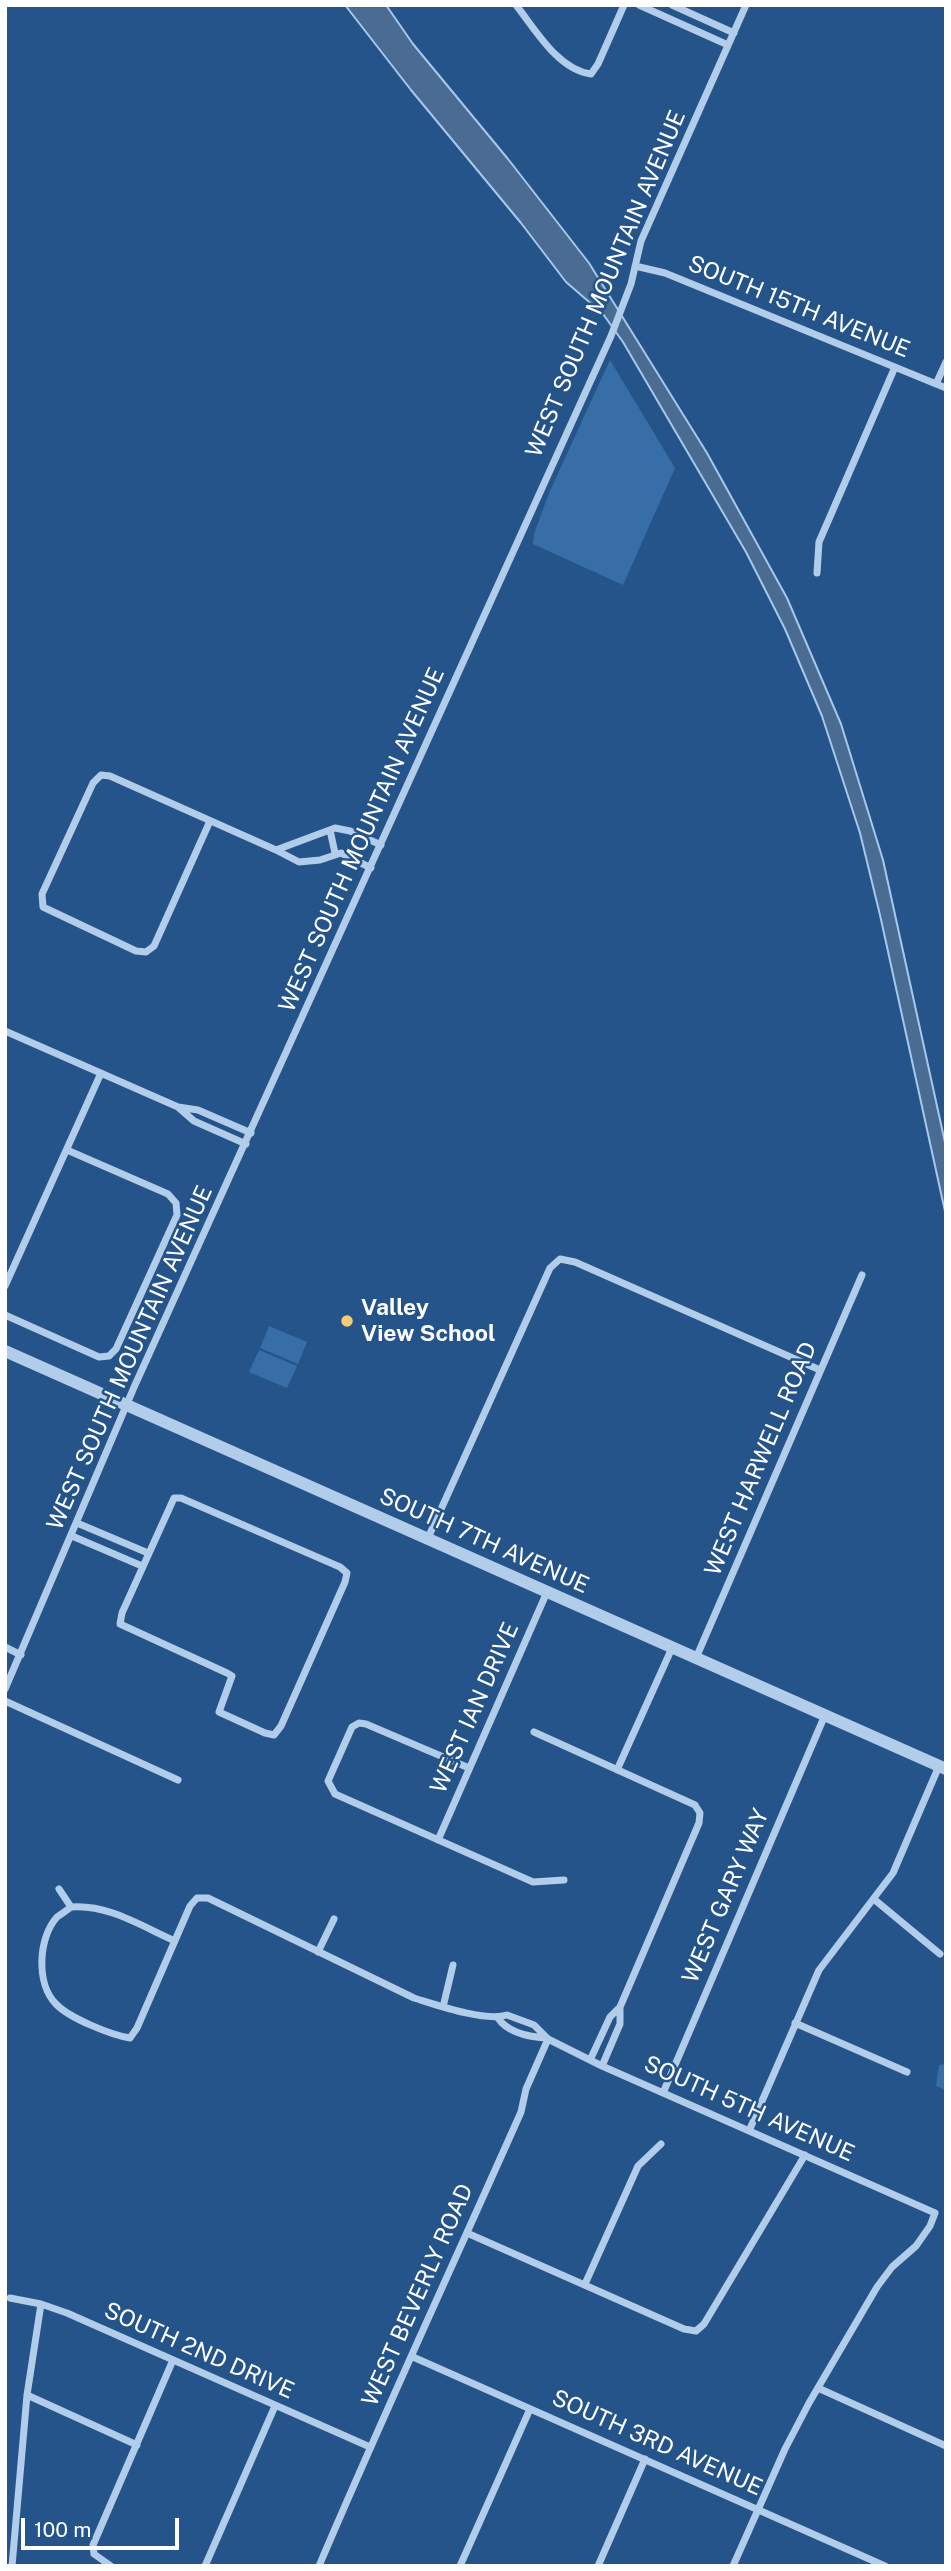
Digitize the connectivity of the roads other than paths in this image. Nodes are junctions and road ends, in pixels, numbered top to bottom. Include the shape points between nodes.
1 (516, 5) edge
2 (624, 5) edge
3 (639, 5) edge
4 (672, 5) edge
5 (746, 5) edge
6 (690, 13) junction
7 (685, 26) junction
8 (734, 33) junction
9 (728, 45) junction
10 (635, 266) junction
11 (946, 362) edge
12 (895, 367) junction
13 (936, 384) junction
14 (946, 388) edge
15 (817, 573) dead end
16 (210, 821) junction
17 (331, 830) junction
18 (381, 845) junction
19 (276, 850) junction
20 (335, 853) junction
21 (371, 868) junction
22 (5, 1031) edge
23 (101, 1073) junction
24 (178, 1107) junction
25 (209, 1115) junction
26 (204, 1126) junction
27 (251, 1133) junction
28 (246, 1144) junction
29 (67, 1150) junction
30 (862, 1275) dead end
31 (5, 1286) edge
32 (5, 1315) edge
33 (5, 1351) edge
34 (820, 1370) junction
35 (127, 1404) junction
36 (77, 1523) junction
37 (72, 1536) junction
38 (428, 1538) junction
39 (120, 1541) junction
40 (148, 1553) junction
41 (115, 1554) junction
42 (142, 1566) junction
43 (547, 1592) junction
44 (5, 1647) edge
45 (672, 1648) junction
46 (21, 1654) junction
47 (696, 1658) junction
48 (5, 1689) edge
49 (5, 1702) edge
50 (825, 1715) junction
51 (534, 1732) dead end
52 (942, 1767) edge
53 (469, 1768) junction
54 (617, 1770) junction
55 (178, 1780) dead end
56 (438, 1840) junction
57 (564, 1881) dead end
58 (59, 1889) dead end
59 (875, 1900) junction
60 (71, 1907) junction
61 (334, 1919) dead end
62 (175, 1941) junction
63 (318, 1952) junction
64 (940, 1954) dead end
65 (453, 1965) dead end
66 (443, 2007) junction
67 (620, 2007) junction
68 (498, 2018) junction
69 (519, 2019) junction
70 (795, 2023) junction
71 (514, 2030) junction
72 (603, 2032) junction
73 (615, 2037) junction
74 (548, 2039) junction
75 (591, 2058) junction
76 (602, 2066) junction
77 (907, 2072) dead end
78 (663, 2093) junction
79 (749, 2131) junction
80 (661, 2144) dead end
81 (804, 2155) junction
82 (467, 2233) junction
83 (585, 2284) junction
84 (10, 2298) dead end
85 (41, 2304) junction
86 (413, 2357) junction
87 (173, 2360) junction
88 (818, 2388) junction
89 (27, 2395) junction
90 (275, 2406) junction
91 (530, 2409) junction
92 (137, 2445) junction
93 (946, 2446) edge
94 (370, 2447) junction
95 (645, 2459) junction
96 (758, 2509) junction
97 (12, 2566) edge
98 (111, 2566) edge
99 (205, 2566) edge
100 (319, 2566) edge
101 (460, 2566) edge
102 (598, 2566) edge
103 (733, 2566) edge
104 (885, 2566) edge

1 - 2 street via 562,60 580,73 591,74
3 - 7 street
4 - 6 street
5 - 8 street, WEST SOUTH MOUNTAIN AVENUE
6 - 7 street
6 - 8 street
7 - 9 street
8 - 9 street, WEST SOUTH MOUNTAIN AVENUE
9 - 10 street, WEST SOUTH MOUNTAIN AVENUE via 640,241
10 - 12 street, SOUTH 15TH AVENUE via 665,273
10 - 18 street, WEST SOUTH MOUNTAIN AVENUE via 621,312
11 - 13 street
12 - 13 street, SOUTH 15TH AVENUE
12 - 15 street via 818,542
13 - 14 street, SOUTH 15TH AVENUE
16 - 16 street via 154,946 146,952 47,911 42,903 42,894 93,783 101,775
16 - 19 street
17 - 18 street via 342,829
17 - 19 street
17 - 20 street
18 - 21 street, WEST SOUTH MOUNTAIN AVENUE
19 - 20 street via 299,862
20 - 21 street
21 - 27 street, WEST SOUTH MOUNTAIN AVENUE
22 - 23 street
23 - 24 street
23 - 29 street
24 - 25 street
24 - 26 street
25 - 26 street
25 - 27 street
26 - 28 street
27 - 28 street, WEST SOUTH MOUNTAIN AVENUE
28 - 35 street, WEST SOUTH MOUNTAIN AVENUE
29 - 31 street
29 - 32 street via 168,1194 176,1203 177,1215 117,1349 108,1356 99,1357
30 - 34 street, WEST HARWELL ROAD
33 - 35 street, SOUTH 7TH AVENUE
34 - 38 street via 560,1259 550,1268
34 - 47 street, WEST HARWELL ROAD
35 - 36 street, WEST SOUTH MOUNTAIN AVENUE
35 - 38 street, SOUTH 7TH AVENUE
36 - 37 street, WEST SOUTH MOUNTAIN AVENUE
36 - 39 street
37 - 41 street
37 - 46 street, WEST SOUTH MOUNTAIN AVENUE
38 - 43 street, SOUTH 7TH AVENUE
39 - 40 street
39 - 41 street
40 - 42 street
40 - 42 street via 174,1498 181,1498 347,1573 274,1735 219,1712 232,1676 120,1624
41 - 42 street
43 - 45 street, SOUTH 7TH AVENUE
43 - 53 street, WEST IAN DRIVE
44 - 46 street
45 - 47 street, SOUTH 7TH AVENUE
45 - 54 street
46 - 48 street, WEST SOUTH MOUNTAIN AVENUE
47 - 50 street, SOUTH 7TH AVENUE
49 - 55 street
50 - 52 street, SOUTH 7TH AVENUE
50 - 78 street, WEST GARY WAY
51 - 54 street
52 - 59 street via 893,1873
53 - 56 street, WEST IAN DRIVE
53 - 56 street via 359,1723 352,1727 337,1759 328,1781 335,1794
54 - 67 street via 695,1805 701,1813
56 - 57 street via 533,1882
58 - 60 street
59 - 64 street
59 - 70 street via 826,1960
60 - 62 street via 110,1911
60 - 62 street via 56,1918 44,1945 41,1962 47,1993 63,2010 119,2036 130,2038 137,2028
61 - 63 street
62 - 63 street, SOUTH 5TH AVENUE via 190,1906 197,1898 208,1898
63 - 66 street, SOUTH 5TH AVENUE
65 - 66 street
66 - 68 street, SOUTH 5TH AVENUE
67 - 72 street
67 - 73 street
68 - 69 street, SOUTH 5TH AVENUE
68 - 71 street, SOUTH 5TH AVENUE
69 - 71 street
69 - 74 street, SOUTH 5TH AVENUE via 534,2025
70 - 77 street
70 - 79 street
71 - 74 street, SOUTH 5TH AVENUE
72 - 73 street
72 - 75 street
73 - 76 street
74 - 75 street, SOUTH 5TH AVENUE
74 - 82 street, WEST BEVERLY ROAD
75 - 76 street, SOUTH 5TH AVENUE
76 - 78 street, SOUTH 5TH AVENUE
78 - 79 street, SOUTH 5TH AVENUE
79 - 81 street, SOUTH 5TH AVENUE
80 - 83 street via 638,2166
81 - 83 street via 696,2331
81 - 88 street, SOUTH 5TH AVENUE via 935,2213 916,2246 877,2287
82 - 83 street
82 - 86 street, WEST BEVERLY ROAD
84 - 85 street, SOUTH 2ND DRIVE
85 - 87 street, SOUTH 2ND DRIVE
85 - 89 street
86 - 91 street, SOUTH 3RD AVENUE
86 - 94 street, WEST BEVERLY ROAD
87 - 90 street, SOUTH 2ND DRIVE
87 - 92 street
88 - 93 street
88 - 96 street
89 - 92 street
89 - 97 street
90 - 94 street, SOUTH 2ND DRIVE
90 - 99 street
91 - 95 street, SOUTH 3RD AVENUE
91 - 101 street
92 - 98 street via 93,2545 94,2554
94 - 100 street, WEST BEVERLY ROAD
95 - 96 street, SOUTH 3RD AVENUE
95 - 102 street
96 - 103 street
96 - 104 street, SOUTH 3RD AVENUE

